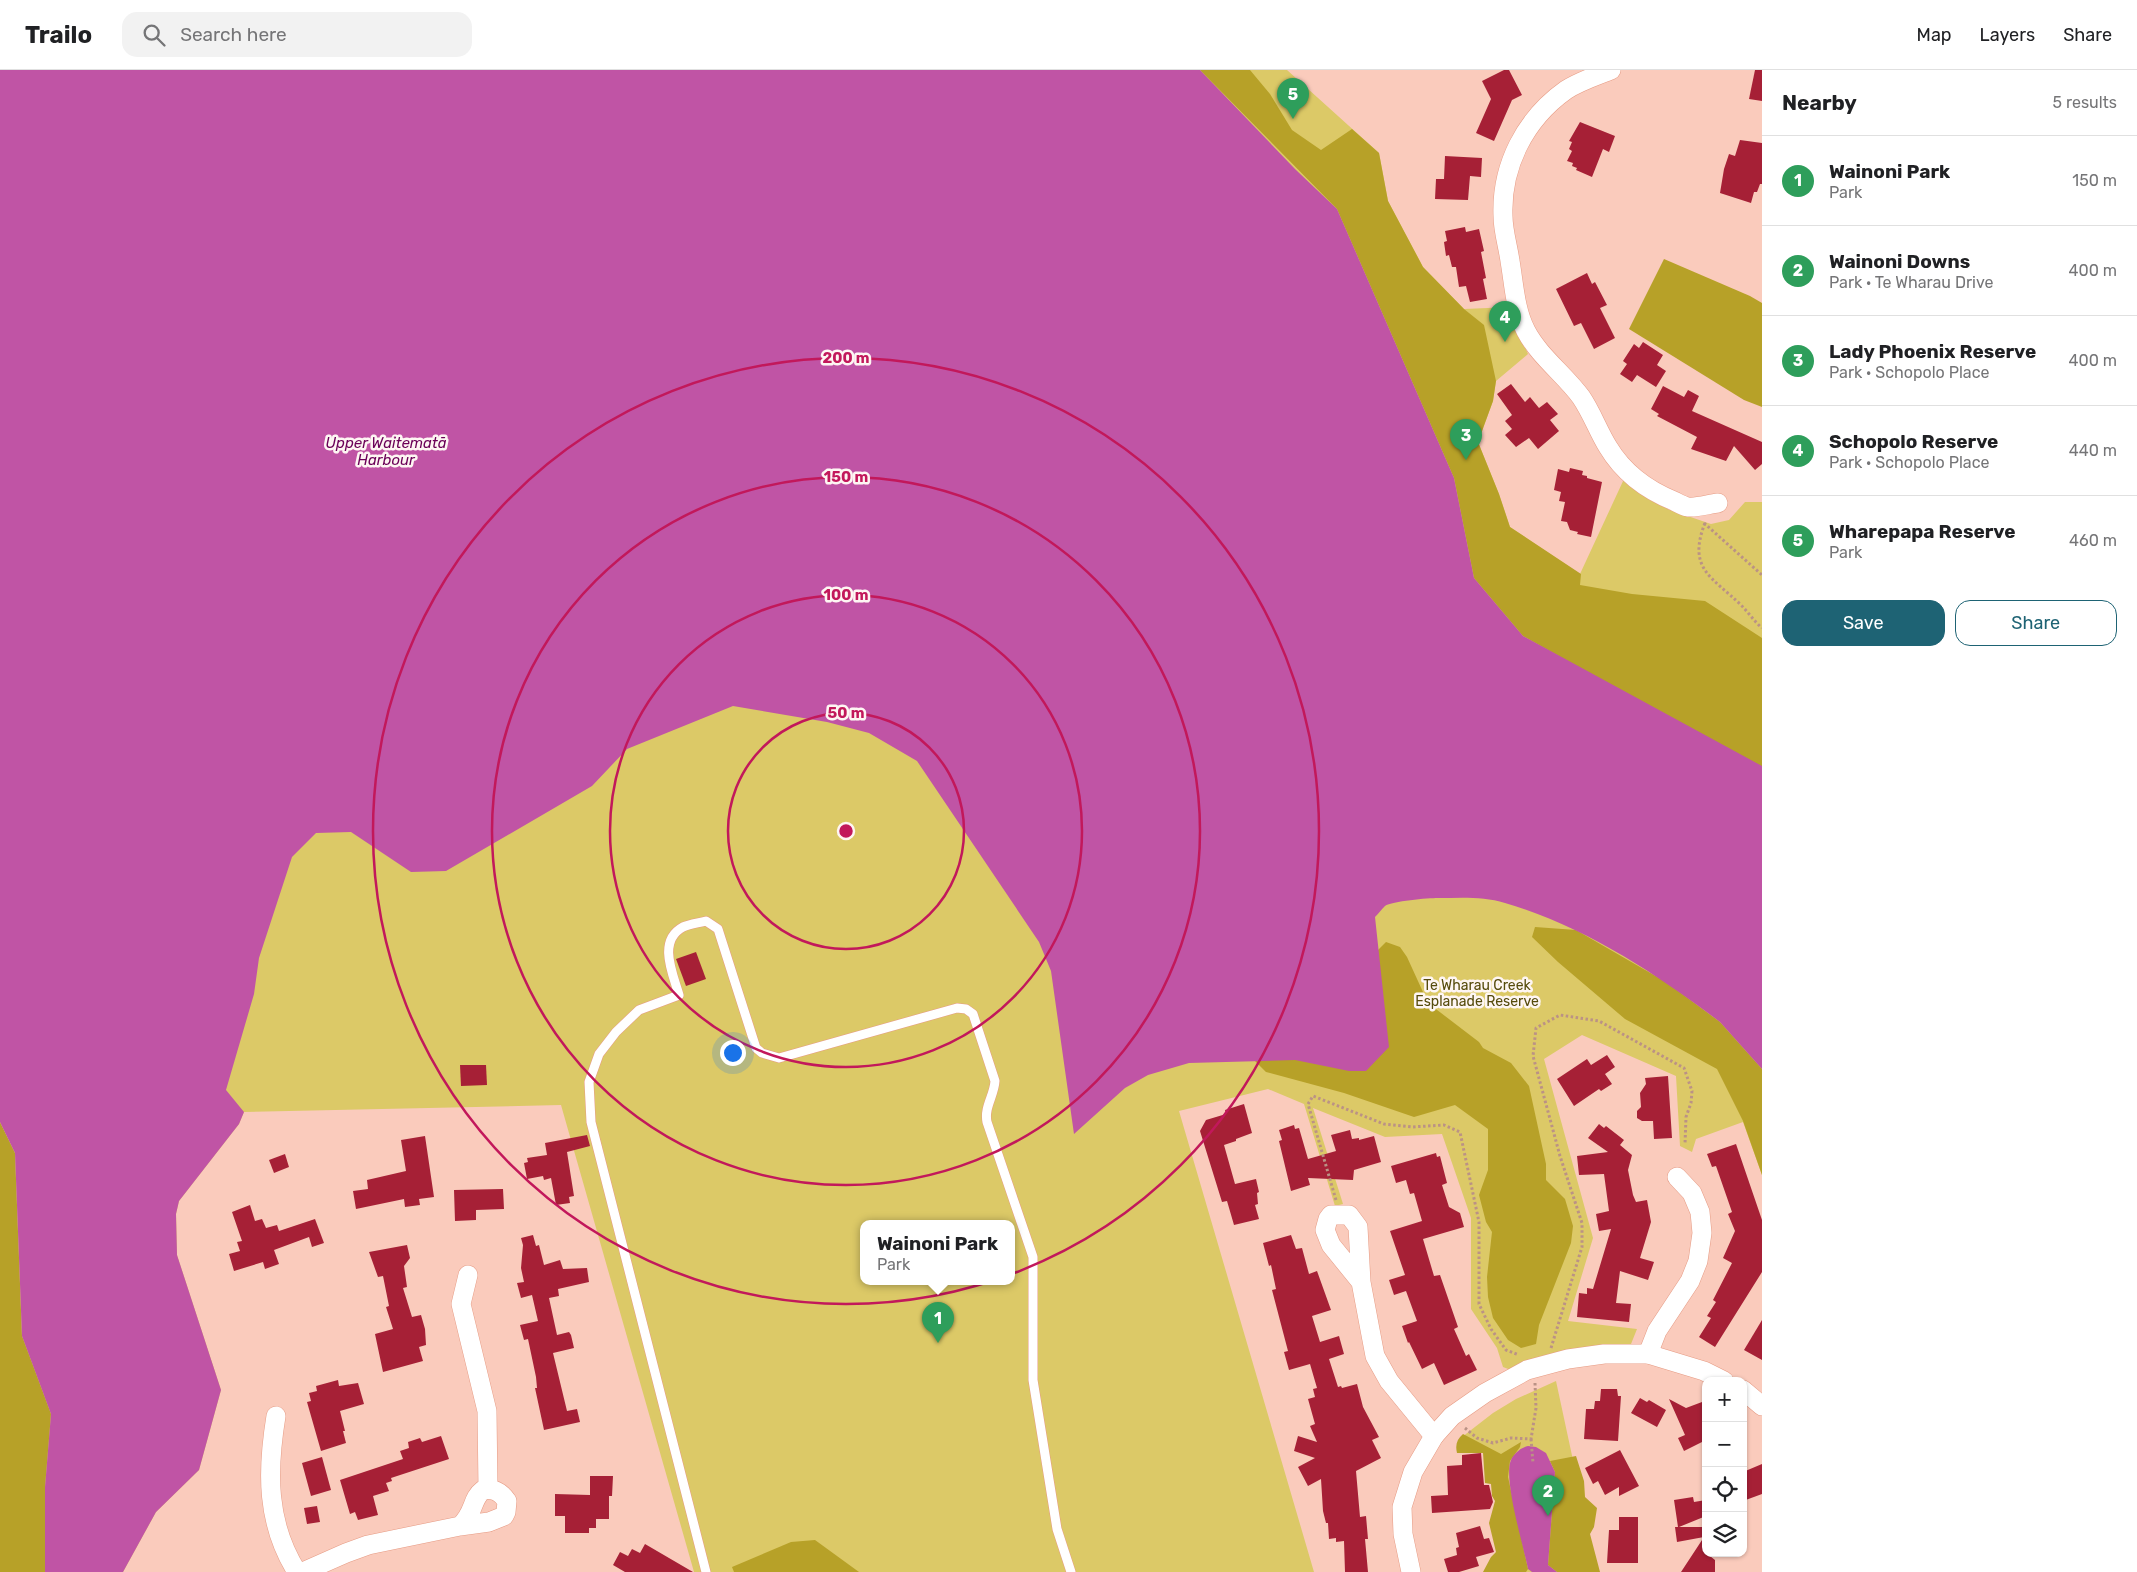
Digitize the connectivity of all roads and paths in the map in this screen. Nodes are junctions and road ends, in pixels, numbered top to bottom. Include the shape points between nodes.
1 (1611, 70) edge
2 (1584, 74) edge
3 (1718, 503) joint
4 (1704, 523) junction
5 (1762, 575) edge
6 (1762, 628) edge
7 (1685, 1144) dead end
8 (1677, 1177) dead end
9 (1338, 1208) dead end
10 (468, 1275) dead end
11 (1361, 1282) dead end
12 (1542, 1352) dead end
13 (1648, 1354) junction
14 (1526, 1355) dead end
15 (1716, 1377) edge
16 (1534, 1382) dead end
17 (1747, 1393) edge
18 (1762, 1406) edge
19 (276, 1416) dead end
20 (1465, 1428) dead end
21 (1434, 1436) junction
22 (1531, 1439) junction
23 (1532, 1463) dead end
24 (488, 1489) junction
25 (460, 1526) junction
26 (297, 1572) edge
27 (303, 1572) edge
28 (706, 1572) edge
29 (1071, 1572) edge
30 (1411, 1572) edge

1 - 2 street
2 - 3 street via 1536,117 1520,140 1504,187 1503,217 1525,330 1574,387 1608,448 1625,470 1659,495 1688,507
3 - 4 path
4 - 5 path
4 - 6 path via 1698,556 1703,569
7 - 12 path via 1686,1117 1692,1091 1684,1068 1599,1021 1560,1015 1536,1028 1532,1056 1582,1224 1582,1246 1551,1348
8 - 13 street via 1692,1192 1700,1212 1702,1233 1698,1261 1690,1281 1657,1331
9 - 14 path via 1308,1104 1313,1096 1384,1124 1412,1127 1444,1125 1460,1132 1478,1222 1479,1304 1490,1329 1506,1350
10 - 24 street via 461,1304 487,1411
11 - 21 street via 1375,1356 1389,1381
13 - 15 street
13 - 21 street via 1568,1358 1528,1370 1452,1416
16 - 22 path via 1536,1408
17 - 18 street
19 - 26 street via 269,1488 273,1514 287,1555
20 - 22 path via 1477,1438 1493,1443 1511,1438
21 - 30 street via 1413,1472 1402,1507 1403,1534
22 - 23 path
24 - 25 street via 476,1497 471,1515
24 - 25 street via 500,1492 507,1501 504,1516 489,1522
25 - 27 street via 368,1545
28 - 29 lane via 591,1122 589,1082 599,1054 616,1032 639,1010 679,995 668,956 671,941 684,927 706,921 718,929 756,1048 779,1058 948,1010 966,1009 973,1014 995,1081 986,1114 987,1122 1033,1257 1033,1380 1058,1529

